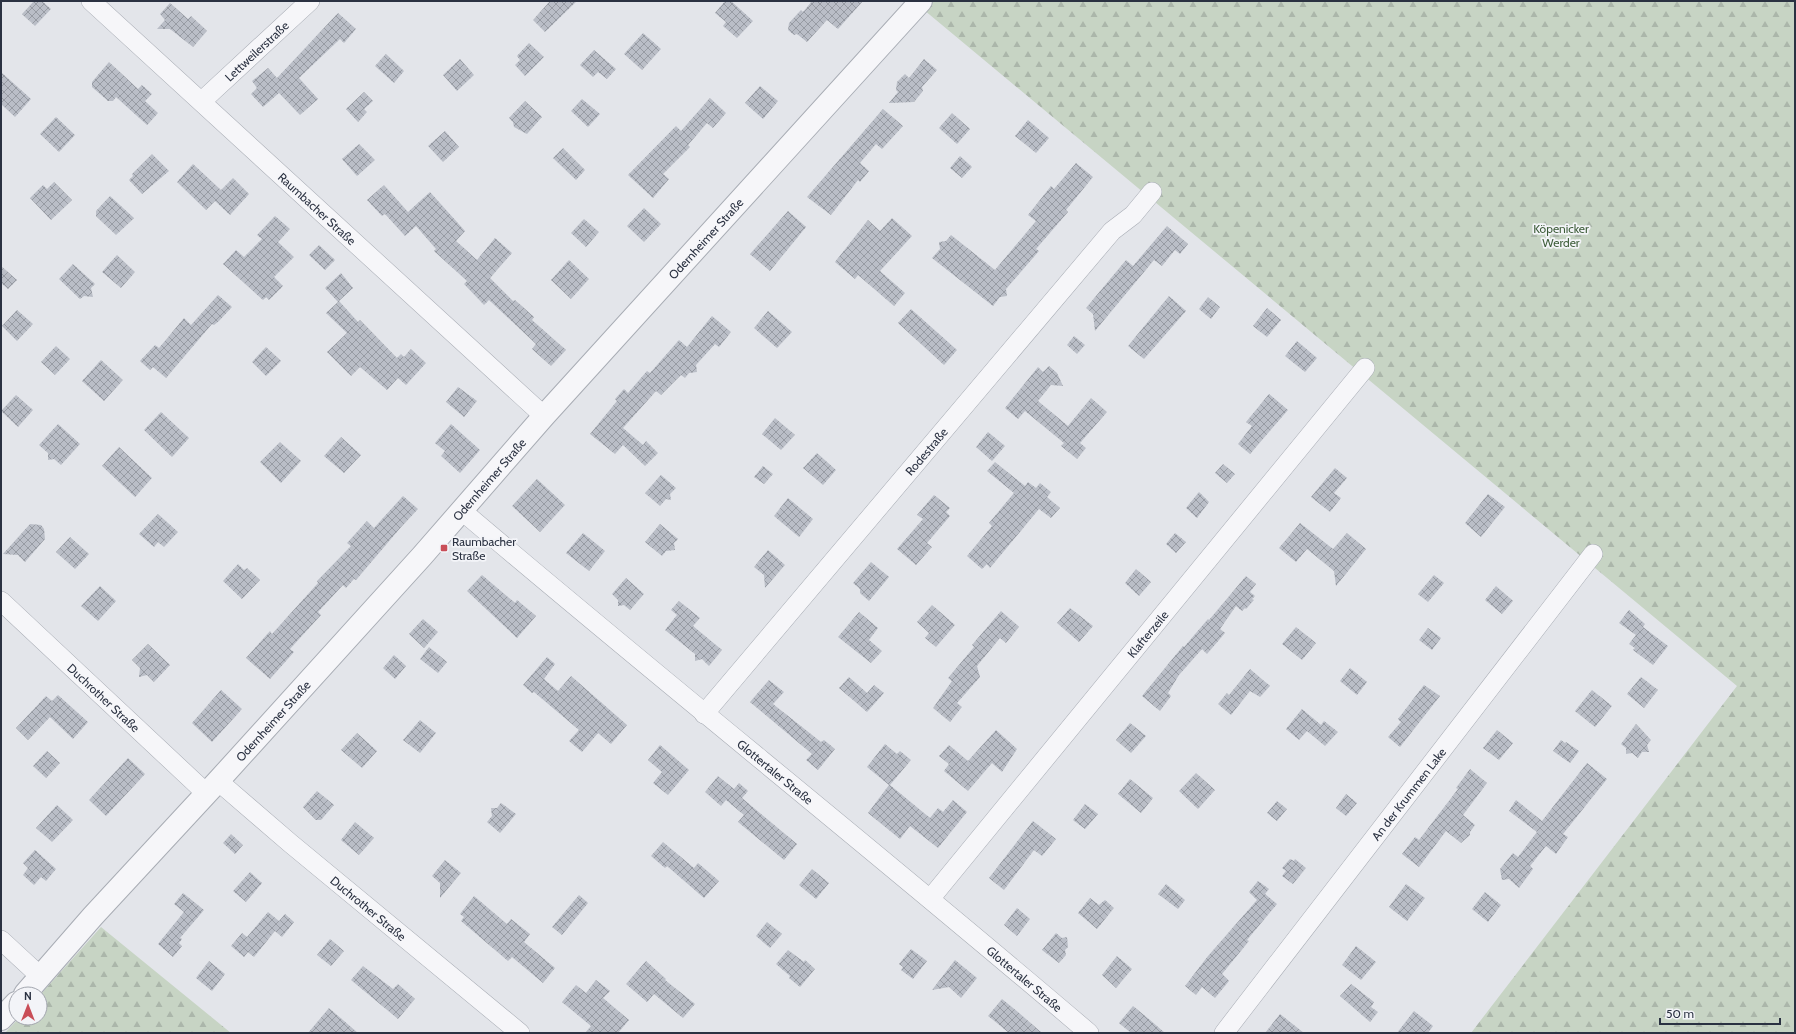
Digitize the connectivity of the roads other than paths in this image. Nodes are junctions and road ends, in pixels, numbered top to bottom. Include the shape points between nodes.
1 (91, 1) edge
2 (310, 1) edge
3 (921, 1) edge
4 (202, 101) junction
5 (1152, 192) dead end
6 (1365, 368) dead end
7 (544, 416) junction
8 (460, 510) junction
9 (1592, 554) dead end
10 (1, 601) edge
11 (704, 714) junction
12 (212, 787) junction
13 (930, 899) junction
14 (1, 940) edge
15 (40, 976) junction
16 (32, 986) edge
17 (8, 1012) edge
18 (1, 1019) edge
19 (520, 1033) edge
20 (1089, 1033) edge
21 (1224, 1033) edge

1 - 4 street, Raumbacher Straße
2 - 4 street, Lettweilerstraße
3 - 7 street, Odernheimer Straße
4 - 7 street, Raumbacher Straße
5 - 11 street, Rodestraße via 1133,215 1112,231
6 - 13 street, Klafterzeile
7 - 8 street, Odernheimer Straße
8 - 11 street, Glottertaler Straße
8 - 12 street, Odernheimer Straße via 422,556
9 - 21 street, An der Krummen Lake
10 - 12 street, Duchrother Straße
11 - 13 street, Glottertaler Straße
12 - 15 street, Odernheimer Straße
12 - 19 street, Duchrother Straße via 290,843
13 - 20 street, Glottertaler Straße
14 - 15 street
15 - 16 street, Odernheimer Straße
17 - 18 street

